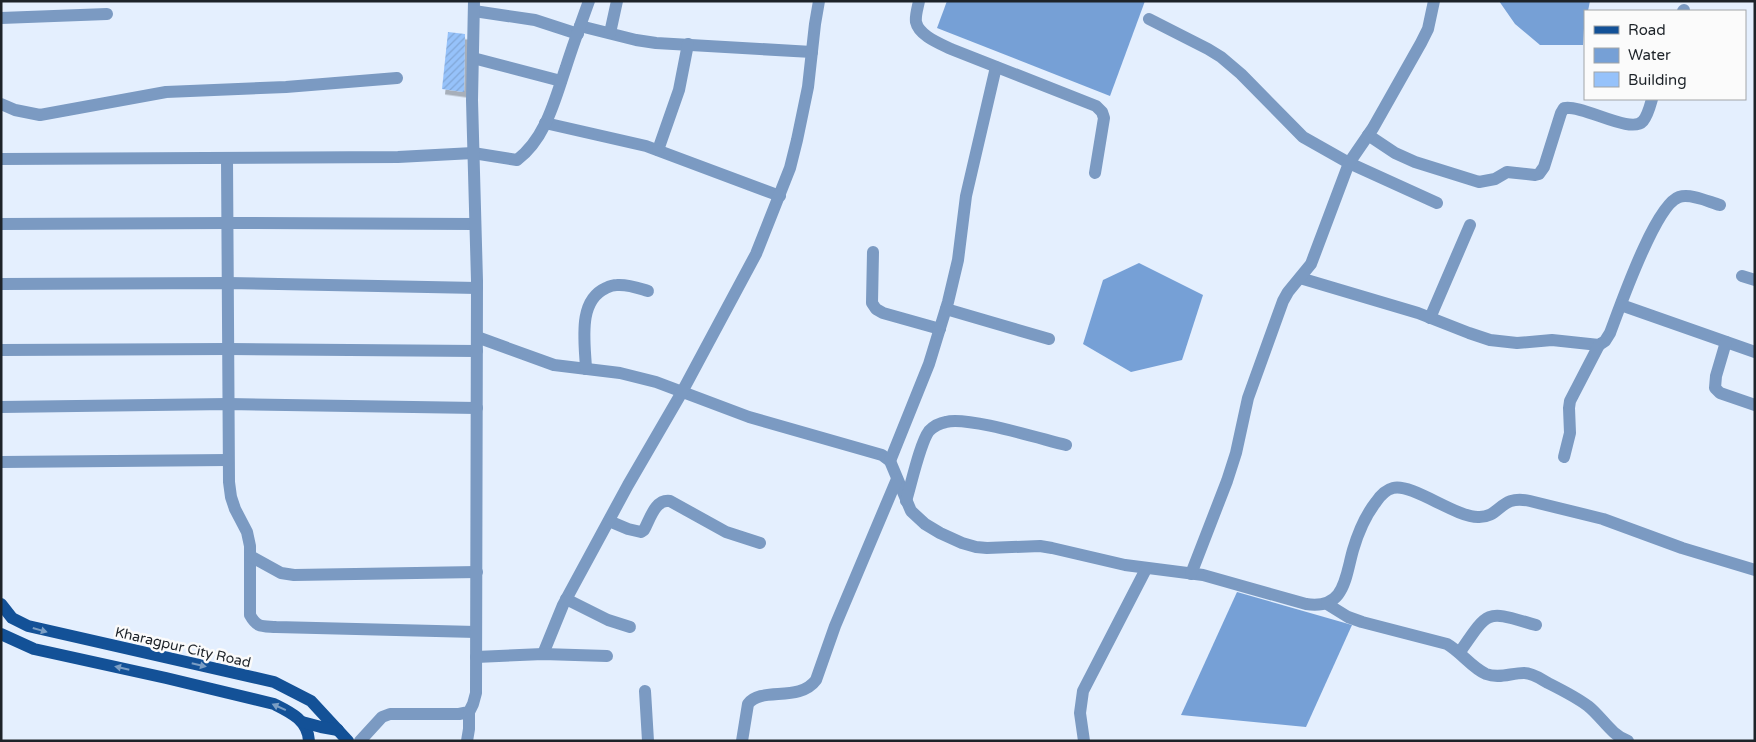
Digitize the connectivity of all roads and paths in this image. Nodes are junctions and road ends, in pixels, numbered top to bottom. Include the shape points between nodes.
1 (589, 1) edge
2 (617, 1) edge
3 (819, 1) edge
4 (919, 1) edge
5 (1434, 1) edge
6 (474, 6) edge
7 (107, 14) dead end
8 (1, 18) edge
9 (1150, 20) dead end
10 (579, 30) junction
11 (610, 33) junction
12 (688, 44) junction
13 (812, 52) junction
14 (473, 58) junction
15 (996, 67) junction
16 (397, 78) dead end
17 (561, 82) junction
18 (1652, 100) edge
19 (1, 104) edge
20 (545, 123) junction
21 (1368, 136) junction
22 (658, 150) junction
23 (473, 153) junction
24 (227, 158) junction
25 (1, 159) edge
26 (1349, 163) junction
27 (1095, 172) dead end
28 (780, 196) junction
29 (1437, 203) dead end
30 (1720, 205) dead end
31 (228, 223) junction
32 (1, 224) edge
33 (475, 224) junction
34 (1470, 225) dead end
35 (874, 252) dead end
36 (1300, 278) junction
37 (228, 283) junction
38 (1, 284) edge
39 (477, 288) junction
40 (648, 291) dead end
41 (1621, 305) junction
42 (946, 309) junction
43 (1430, 318) junction
44 (940, 329) junction
45 (477, 337) junction
46 (1049, 339) dead end
47 (1726, 342) junction
48 (1599, 345) junction
49 (228, 349) junction
50 (1, 350) edge
51 (477, 351) junction
52 (1755, 352) edge
53 (586, 370) junction
54 (682, 392) junction
55 (228, 404) junction
56 (1755, 405) edge
57 (1, 407) edge
58 (477, 408) junction
59 (1066, 445) dead end
60 (1564, 457) dead end
61 (228, 460) junction
62 (890, 461) junction
63 (1, 462) edge
64 (897, 479) junction
65 (906, 501) junction
66 (609, 521) junction
67 (760, 544) dead end
68 (250, 556) junction
69 (1146, 569) junction
70 (1755, 570) edge
71 (477, 572) junction
72 (1191, 574) junction
73 (566, 599) junction
74 (1, 604) edge
75 (1327, 604) junction
76 (1536, 624) dead end
77 (630, 627) dead end
78 (476, 632) junction
79 (1, 634) edge
80 (1460, 652) junction
81 (543, 654) junction
82 (476, 656) junction
83 (607, 656) dead end
84 (645, 691) dead end
85 (469, 712) junction
86 (302, 722) junction
87 (338, 730) junction
88 (309, 741) edge
89 (348, 741) edge
90 (360, 741) edge
91 (467, 741) edge
92 (648, 741) edge
93 (742, 741) edge
94 (1084, 741) edge
95 (1628, 741) edge

1 - 10 street
2 - 11 street
3 - 13 street
4 - 15 street via 916,22 919,29 951,49
5 - 21 street via 1428,29
6 - 10 street
6 - 14 street
7 - 8 street
9 - 26 street via 1221,57 1303,137
10 - 11 street
10 - 17 street
11 - 12 street via 649,42
12 - 13 street
12 - 22 street via 679,90
13 - 28 street via 797,140
14 - 17 street
14 - 23 street
15 - 27 street via 1096,106 1102,112 1104,118
15 - 42 street via 966,196 958,260
16 - 19 street via 166,92 40,115
17 - 20 street
18 - 21 street via 1647,115 1638,124 1564,108 1544,167 1540,174 1535,175 1507,172 1495,179 1479,182 1415,162
20 - 22 street
20 - 23 street via 531,147 517,160
21 - 26 street
22 - 28 street
23 - 24 street
23 - 33 street
24 - 25 street
24 - 31 street
26 - 29 street
26 - 36 street via 1311,264
28 - 54 street via 756,254
30 - 41 street via 1686,196 1667,206 1653,230
31 - 32 street
31 - 33 street
31 - 37 street
33 - 39 street
34 - 43 street
35 - 44 street via 872,303 876,309
36 - 43 street
36 - 72 street via 1288,292 1271,330 1248,398 1227,481
37 - 38 street
37 - 39 street
37 - 49 street
39 - 45 street
40 - 53 street via 613,285 592,298 586,320
41 - 47 street
41 - 48 street via 1610,333
42 - 44 street
42 - 46 street
43 - 48 street via 1490,340 1552,340
44 - 62 street
45 - 51 street
45 - 53 street via 554,364
47 - 52 street
47 - 56 street via 1715,388 1720,393
48 - 60 street via 1570,401 1570,433
49 - 50 street
49 - 51 street
49 - 55 street
51 - 58 street
53 - 54 street via 620,373
54 - 62 street via 749,417 872,452
54 - 66 street
55 - 57 street
55 - 58 street
55 - 61 street
58 - 71 street
59 - 65 street via 974,423 946,421 929,431 924,441
61 - 63 street
61 - 68 street via 230,497 247,532
62 - 64 street
64 - 65 street
64 - 93 street via 835,626 816,680 811,688 800,692 751,700
65 - 69 street via 911,511 925,524 976,547 1040,546
66 - 67 street via 641,532 660,502 670,500 726,532
66 - 73 street
68 - 71 street via 281,573 294,575
68 - 78 street via 250,615 254,623 261,626
69 - 72 street
69 - 94 street via 1083,691 1080,713
70 - 75 street via 1682,548 1602,518 1530,501 1512,500 1487,516 1478,517 1466,515 1402,487 1394,487 1379,497 1365,518 1343,586
71 - 78 street
72 - 75 street via 1306,604
73 - 77 street
73 - 81 street
74 -> 87 main road, Kharagpur City Road via 12,618 28,626 274,682 311,701
75 - 80 street via 1348,617 1447,644
76 - 80 street via 1492,615 1478,625
78 - 82 street
86 -> 79 main road via 274,704 34,649
80 - 95 street via 1487,674 1526,673 1535,676 1578,700 1599,716 1615,735
81 - 82 street
81 - 83 street
82 - 85 street via 476,693
84 - 92 street
85 - 90 street via 390,714 382,717
85 - 91 street
86 - 87 main road
86 - 88 main road via 309,731
87 - 89 main road, Kharagpur City Road

